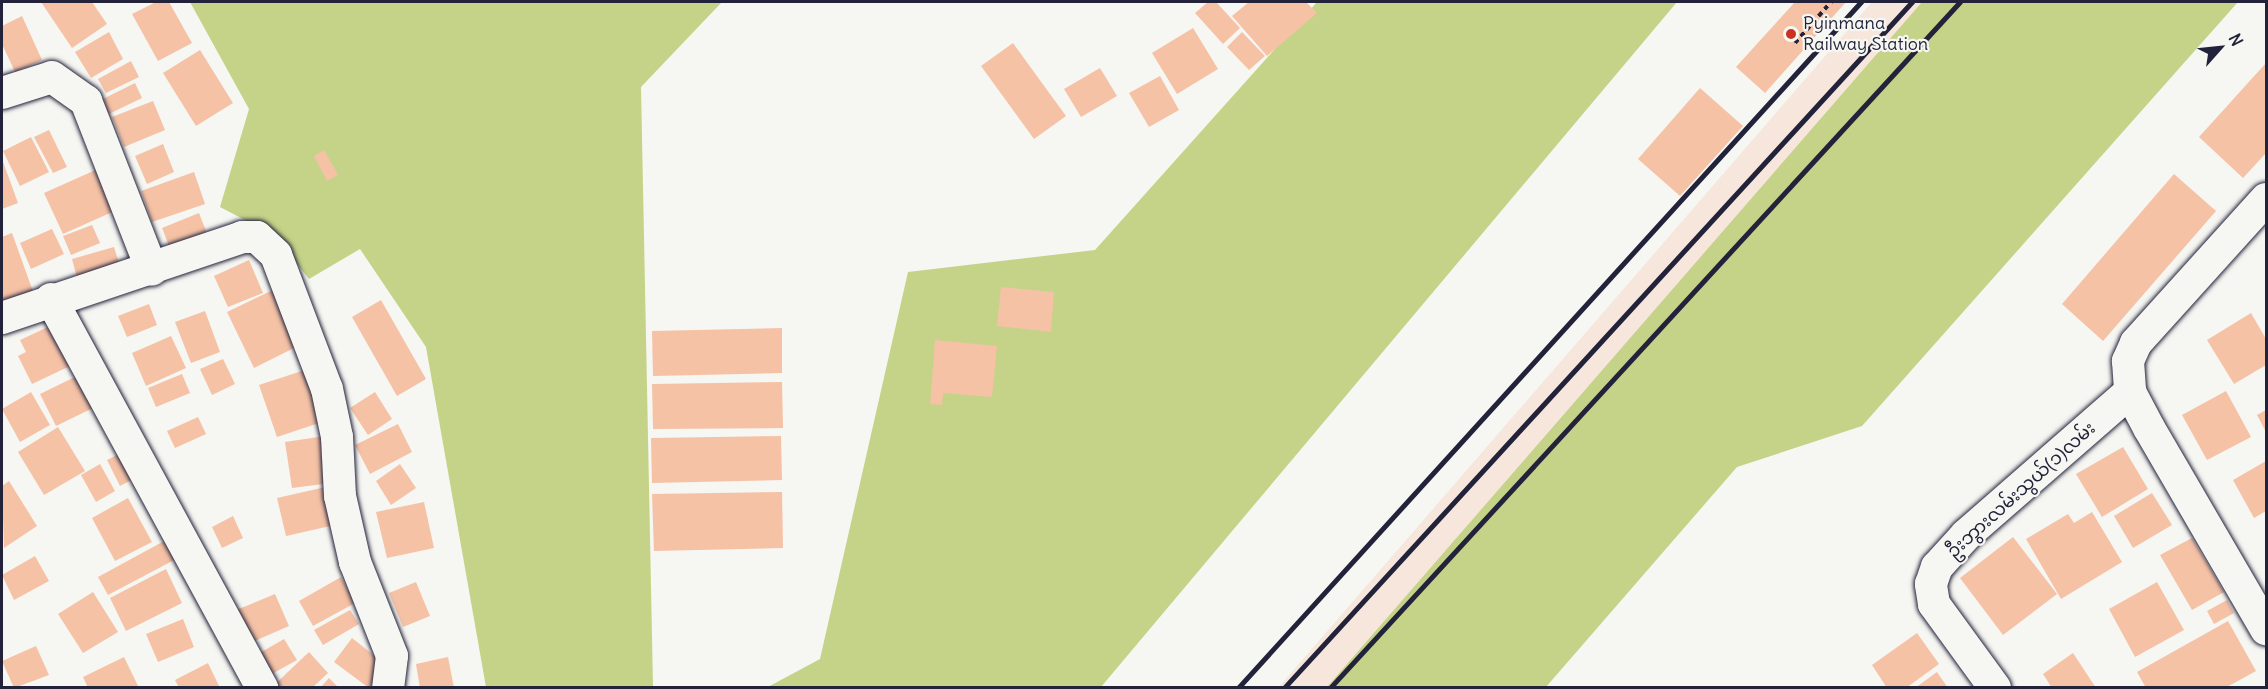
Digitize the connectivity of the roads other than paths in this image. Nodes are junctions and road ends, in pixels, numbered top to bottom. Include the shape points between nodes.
1 (2, 93) edge
2 (2266, 199) edge
3 (152, 270) junction
4 (51, 299) junction
5 (2, 318) edge
6 (2130, 392) junction
7 (2266, 629) edge
8 (262, 687) edge
9 (388, 687) edge
10 (1995, 687) edge

1 - 3 street via 52,77 86,101
2 - 6 street via 2136,343 2128,361
3 - 4 street
3 - 9 street via 242,237 257,237 276,255 327,389 338,437 340,496 355,562 392,656
4 - 5 street
4 - 8 street
6 - 7 street
6 - 10 street, ဦးဘွားလမ်းသွယ်(၁)လမ်း via 1966,535 1937,567 1931,584 1934,604

